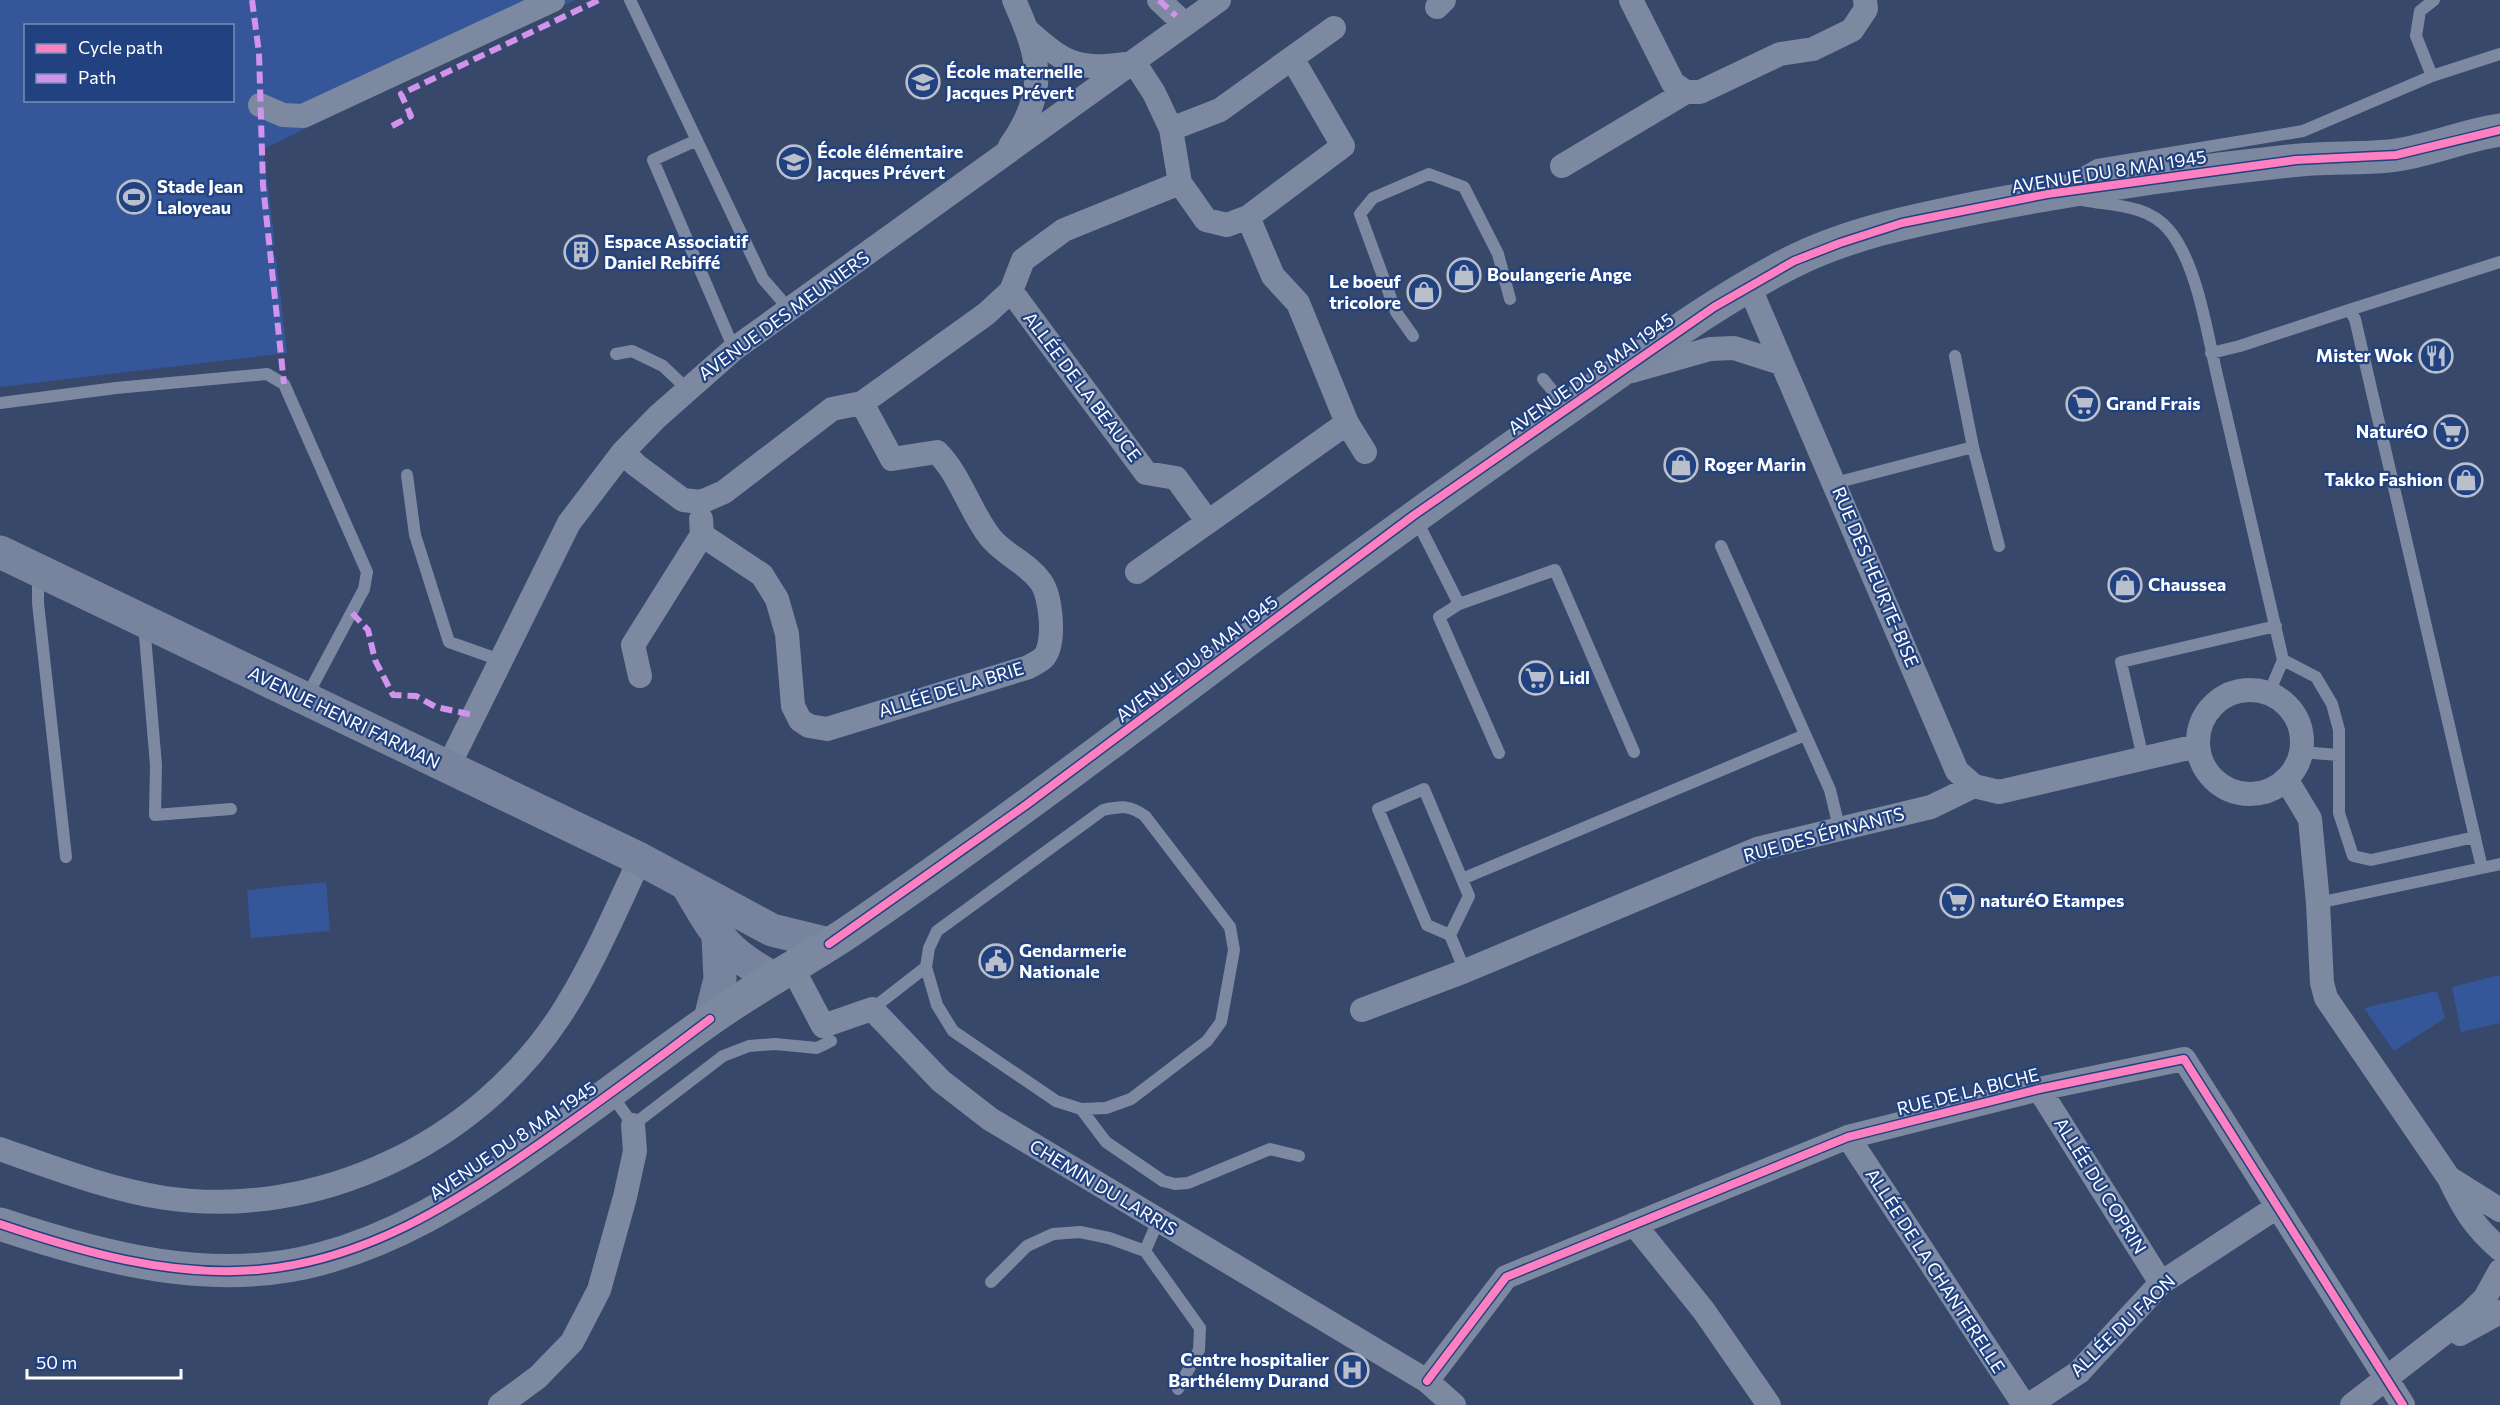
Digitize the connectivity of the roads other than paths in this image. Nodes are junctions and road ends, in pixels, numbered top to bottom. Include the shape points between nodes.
1 (553, 0) edge
2 (630, 0) edge
3 (1219, 0) edge
4 (1631, 0) edge
5 (1865, 0) edge
6 (2434, 0) edge
7 (1016, 1) edge
8 (1334, 28) dead end
9 (1028, 31) junction
10 (2500, 54) edge
11 (1292, 58) junction
12 (1134, 62) junction
13 (2432, 76) junction
14 (1686, 92) junction
15 (260, 105) dead end
16 (1171, 129) junction
17 (2493, 131) edge
18 (697, 140) junction
19 (1000, 159) junction
20 (1562, 166) dead end
21 (1180, 183) junction
22 (2047, 194) junction
23 (1248, 218) junction
24 (2500, 262) edge
25 (1749, 286) junction
26 (1011, 291) junction
27 (1510, 299) dead end
28 (790, 310) junction
29 (2349, 310) junction
30 (1413, 336) dead end
31 (734, 350) junction
32 (2211, 353) junction
33 (616, 354) dead end
34 (1955, 356) dead end
35 (1781, 363) junction
36 (1610, 378) junction
37 (1543, 379) dead end
38 (687, 389) junction
39 (0, 403) edge
40 (862, 403) junction
41 (1567, 408) junction
42 (1347, 423) junction
43 (1973, 447) junction
44 (623, 452) junction
45 (1365, 452) dead end
46 (407, 475) dead end
47 (1835, 483) junction
48 (701, 502) junction
49 (1414, 515) junction
50 (1208, 522) junction
51 (702, 535) junction
52 (1721, 546) dead end
53 (1999, 546) dead end
54 (0, 552) edge
55 (38, 570) junction
56 (1137, 572) dead end
57 (1459, 604) junction
58 (144, 622) junction
59 (2276, 626) junction
60 (500, 660) junction
61 (2283, 660) junction
62 (640, 676) dead end
63 (2269, 693) junction
64 (305, 700) junction
65 (1805, 735) junction
66 (2198, 746) junction
67 (1634, 752) dead end
68 (2301, 752) junction
69 (1498, 753) dead end
70 (2338, 755) junction
71 (2143, 758) junction
72 (447, 767) junction
73 (2286, 779) junction
74 (1974, 786) junction
75 (231, 809) dead end
76 (1839, 827) junction
77 (2476, 842) junction
78 (66, 857) dead end
79 (640, 859) junction
80 (2500, 864) edge
81 (2481, 868) junction
82 (1462, 879) junction
83 (687, 885) junction
84 (2318, 903) junction
85 (772, 930) junction
86 (1449, 935) junction
87 (718, 937) junction
88 (829, 944) junction
89 (926, 968) junction
90 (1465, 971) junction
91 (783, 972) junction
92 (872, 1009) junction
93 (1362, 1010) dead end
94 (710, 1019) junction
95 (831, 1041) dead end
96 (2039, 1089) junction
97 (611, 1094) junction
98 (1081, 1109) junction
99 (633, 1125) junction
100 (1848, 1137) junction
101 (0, 1149) edge
102 (1299, 1156) dead end
103 (2449, 1178) junction
104 (2277, 1207) junction
105 (2500, 1209) edge
106 (1158, 1221) junction
107 (0, 1224) edge
108 (1634, 1224) junction
109 (2500, 1249) edge
110 (1145, 1251) junction
111 (2500, 1271) edge
112 (991, 1282) dead end
113 (2161, 1283) junction
114 (2500, 1312) edge
115 (2414, 1355) junction
116 (2385, 1378) junction
117 (1427, 1381) junction
118 (1178, 1389) dead end
119 (500, 1405) edge
120 (1454, 1405) edge
121 (1769, 1405) edge
122 (2024, 1405) edge
123 (2029, 1405) edge
124 (2352, 1405) edge
125 (2403, 1405) edge

1 - 15 street via 303,116 283,116
2 - 18 lane
3 - 12 street, AVENUE DES MEUNIERS
4 - 14 street via 1673,83
5 - 14 street via 1866,9 1852,30 1814,49 1780,54 1700,92
6 - 13 lane via 2420,11 2416,36
7 - 9 street
8 - 11 street
9 - 12 street via 1053,53 1075,64 1112,66
9 - 19 street via 1038,67 1032,106
10 - 13 lane
11 - 16 street via 1220,110
11 - 23 street via 1343,146
12 - 16 street
12 - 19 street, AVENUE DES MEUNIERS
13 - 22 lane via 2303,131 2097,165
14 - 20 street
16 - 21 street
17 - 22 main road, AVENUE DU 8 MAI 1945 via 2396,155 2296,160
18 - 28 lane via 763,279
18 - 31 lane via 653,160
19 - 28 street, AVENUE DES MEUNIERS
21 - 23 street via 1206,220 1227,225
21 - 26 street via 1064,230 1023,260
22 - 25 main road, AVENUE DU 8 MAI 1945 via 1902,223 1794,261
22 - 32 lane via 2112,203 2144,212 2166,226 2191,271
23 - 42 street via 1274,276 1298,303
24 - 29 lane
25 - 35 street, RUE DES HEURTE-BISE
25 - 36 main road, AVENUE DU 8 MAI 1945
26 - 40 street via 986,314
26 - 50 street, ALLÉE DE LA BEAUCE via 1146,473 1176,478
27 - 30 lane via 1498,254 1464,187 1429,174 1373,198 1360,214 1396,312
28 - 31 street, AVENUE DES MEUNIERS
29 - 32 lane
29 - 77 lane via 2355,319
31 - 38 street, AVENUE DES MEUNIERS
32 - 59 lane
33 - 38 lane via 632,351 663,366
34 - 43 lane
35 - 36 street via 1734,348 1710,349
35 - 47 street, RUE DES HEURTE-BISE
36 - 41 main road, AVENUE DU 8 MAI 1945
37 - 41 lane
38 - 44 street, AVENUE DES MEUNIERS
39 - 64 lane via 267,374 284,384 368,572 364,589
40 - 48 street via 832,409 724,492
40 - 51 street, ALLÉE DE LA BRIE via 892,459 937,452 950,465 989,537 1042,583 1052,638 1045,657 1029,667 827,729 809,726 800,720 794,706 787,634 777,599 762,575
41 - 49 main road, AVENUE DU 8 MAI 1945
42 - 45 street
42 - 50 street
43 - 47 lane
43 - 53 lane
44 - 48 street via 683,500
44 - 60 street, AVENUE DES MEUNIERS via 569,523
46 - 60 lane via 415,535 449,642
47 - 74 street, RUE DES HEURTE-BISE via 1957,771
48 - 51 street
49 - 57 lane
49 - 88 main road, AVENUE DU 8 MAI 1945 via 1090,758
50 - 56 street
51 - 62 street via 633,645
52 - 65 lane
54 - 55 street, AVENUE HENRI FARMAN
55 - 58 street, AVENUE HENRI FARMAN
55 - 78 lane via 38,603
57 - 67 lane via 1555,570
57 - 69 lane via 1438,617
58 - 64 street, AVENUE HENRI FARMAN
58 - 75 lane via 156,765 155,814
59 - 61 lane
59 - 71 lane via 2121,662
60 - 72 street, AVENUE DES MEUNIERS
61 - 63 lane
61 - 70 lane via 2316,677 2331,704 2338,730
63 - 66 street via 2252,689 2218,699 2199,728
63 - 68 street via 2292,711 2302,738
64 - 72 street, AVENUE HENRI FARMAN
65 - 76 lane via 1830,790
65 - 82 lane
66 - 71 street
66 - 73 street via 2201,762 2223,787 2239,793 2264,791
68 - 70 lane
68 - 73 street
70 - 77 lane via 2339,813 2354,856 2371,860
71 - 74 street via 1999,792
72 - 79 street, AVENUE HENRI FARMAN
73 - 84 street via 2310,819
74 - 76 street, RUE DES ÉPINANTS via 1931,807
76 - 90 street, RUE DES ÉPINANTS via 1757,849
77 - 81 lane
79 - 83 street, AVENUE HENRI FARMAN
79 - 101 street via 587,972 559,1018 523,1065 489,1099 451,1128 399,1159 347,1180 294,1194 225,1201 166,1198 106,1186
80 - 81 lane
81 - 84 lane
82 - 86 lane via 1469,896
82 - 86 lane via 1424,789 1378,809 1427,925
83 - 85 street, AVENUE HENRI FARMAN
83 - 87 street
84 - 103 street via 2326,998
85 - 88 street, AVENUE HENRI FARMAN
85 - 91 street
86 - 90 lane
87 - 91 street via 741,960
87 - 94 street via 720,979
88 - 91 main road, AVENUE DU 8 MAI 1945
89 - 92 lane
89 - 98 lane via 937,1005 953,1030 1056,1101
89 - 98 lane via 928,948 937,931 1103,810 1121,806 1134,808 1145,816 1230,927 1234,950 1221,1022 1207,1041 1131,1100 1106,1108
90 - 93 street, RUE DES ÉPINANTS
91 - 92 street via 823,1026
91 - 94 main road, AVENUE DU 8 MAI 1945
92 - 106 street, CHEMIN DU LARRIS via 941,1081 990,1119
94 - 97 main road, AVENUE DU 8 MAI 1945
95 - 99 lane via 817,1048 749,1046 723,1056
96 - 100 street, RUE DE LA BICHE
96 - 104 street, RUE DE LA BICHE via 2184,1059
96 - 113 street, ALLÉE DU COPRIN
97 - 99 lane
97 - 107 main road, AVENUE DU 8 MAI 1945 via 463,1197 362,1247 313,1262 256,1270 187,1269 134,1262 63,1245
98 - 102 lane via 1106,1142 1164,1181 1175,1184 1188,1183 1270,1149
99 - 119 street via 635,1151 626,1197 599,1290 572,1342 538,1377
100 - 108 street, RUE DE LA BICHE
100 - 122 street, ALLÉE DE LA CHANTERELLE
103 - 105 street
103 - 109 street via 2480,1232
104 - 113 street, ALLÉE DU FAON
104 - 116 street, RUE DE LA BICHE
106 - 110 lane
106 - 117 street, CHEMIN DU LARRIS
108 - 117 street, RUE DE LA BICHE via 1506,1277
108 - 121 street via 1704,1311
110 - 112 lane via 1080,1232 1053,1234 1027,1246
110 - 118 lane via 1200,1329 1199,1350
111 - 115 street via 2486,1298
113 - 123 street, ALLÉE DU FAON via 2079,1372
114 - 115 street
115 - 116 street
116 - 124 street
116 - 125 street, RUE DE LA BICHE
117 - 120 street, CHEMIN DU LARRIS

